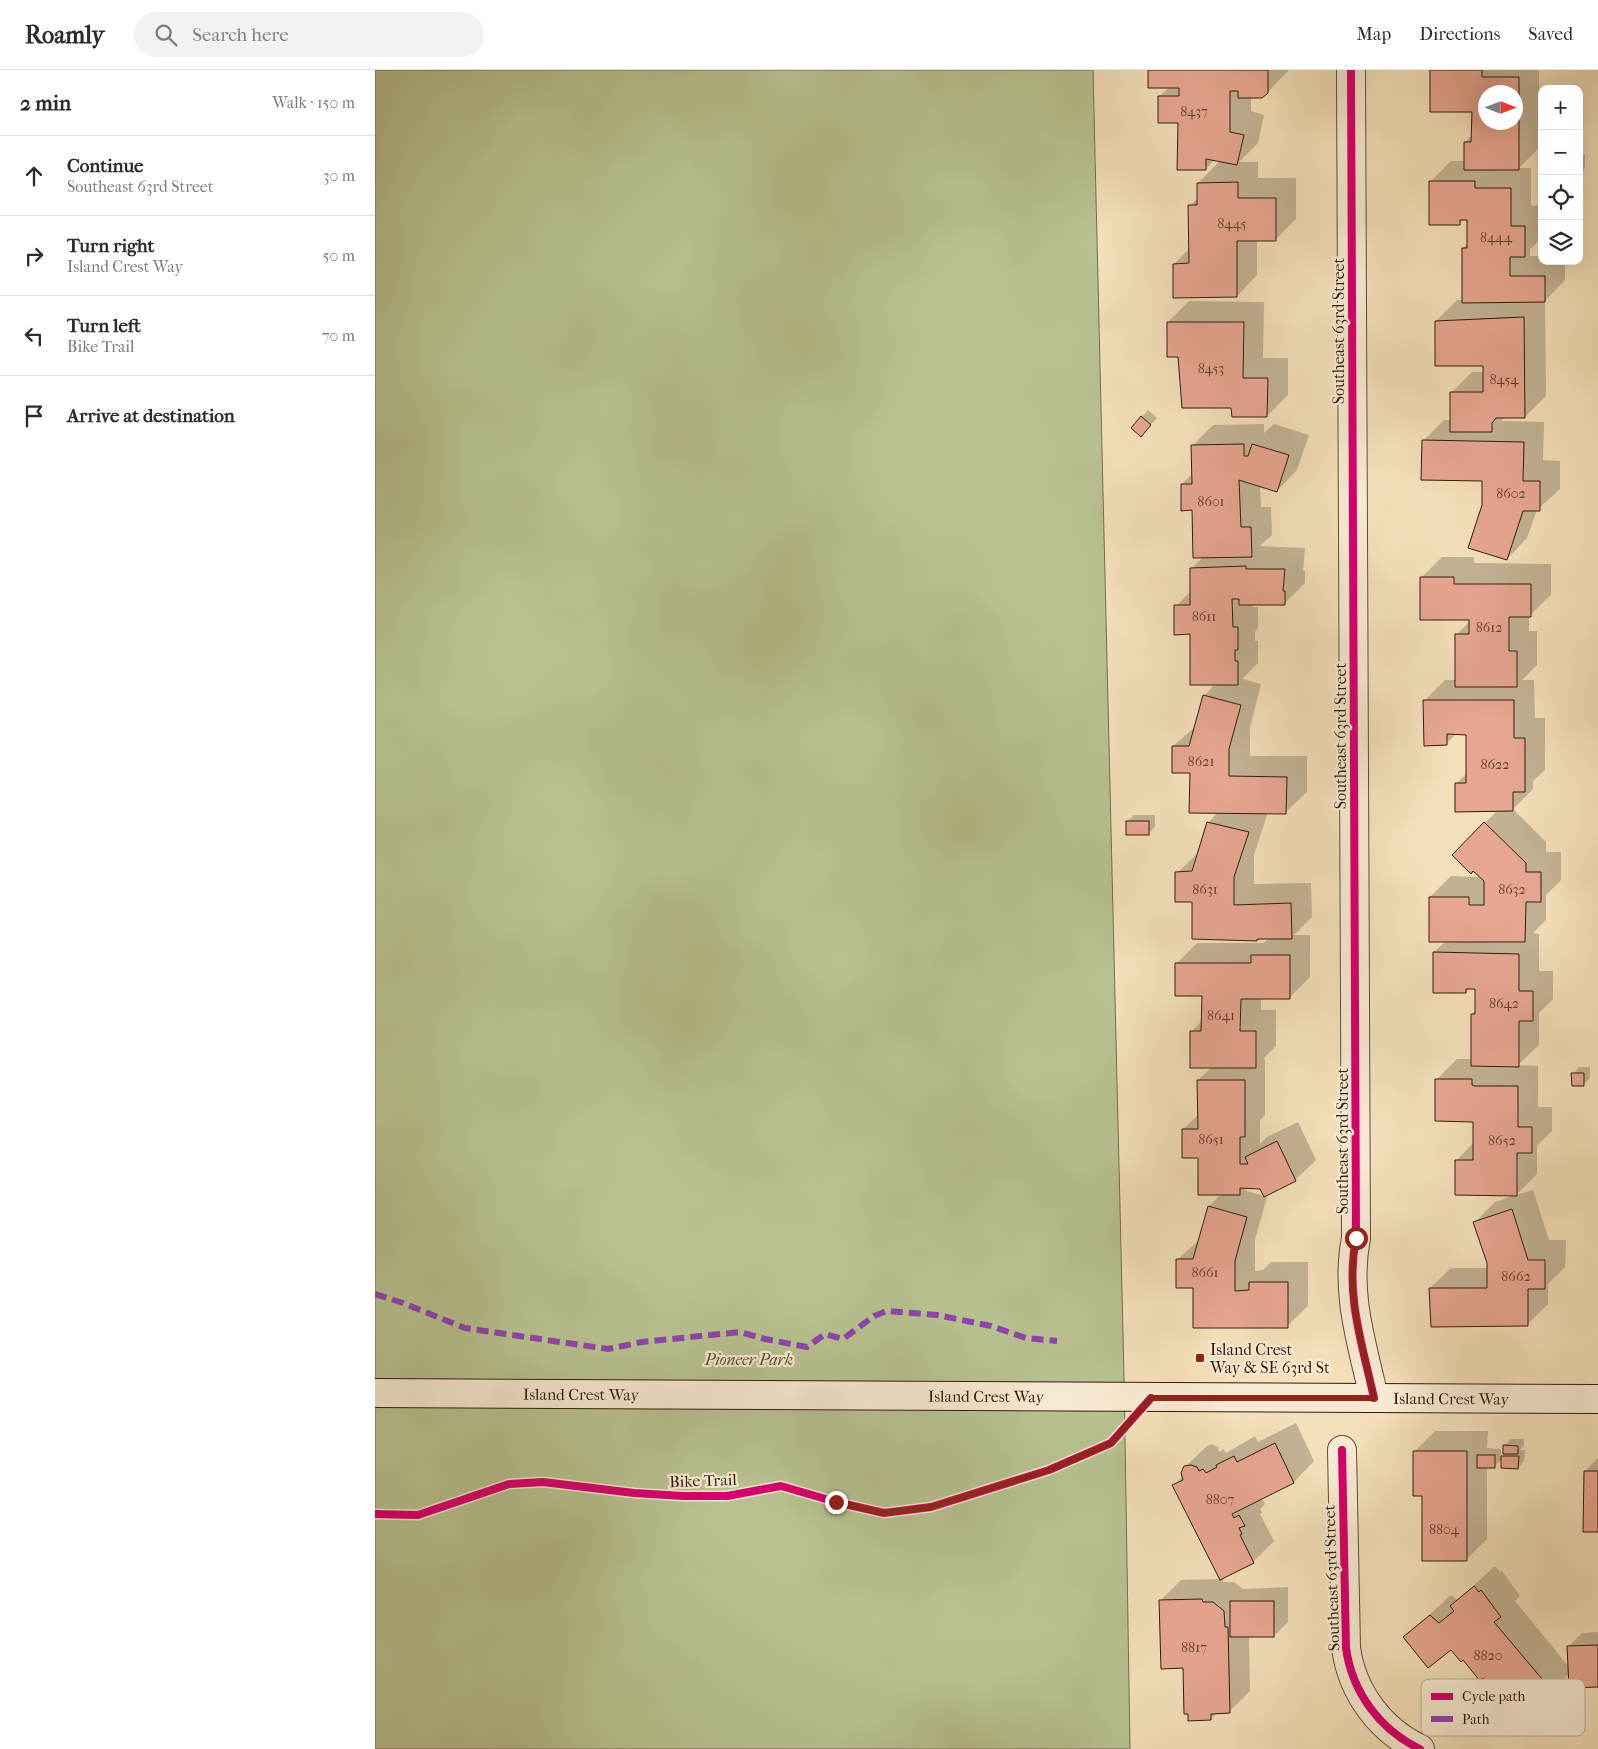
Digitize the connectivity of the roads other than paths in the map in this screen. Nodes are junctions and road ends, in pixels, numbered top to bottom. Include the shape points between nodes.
1 (1351, 70) edge
2 (375, 1393) edge
3 (1374, 1398) junction
4 (1598, 1399) edge
5 (1342, 1450) dead end
6 (1414, 1746) edge

1 - 3 street, Southeast 63rd Street via 1356,1228 1351,1294
2 - 3 street, Island Crest Way
3 - 4 street, Island Crest Way
5 - 6 street, Southeast 63rd Street via 1349,1668 1354,1683 1378,1718

